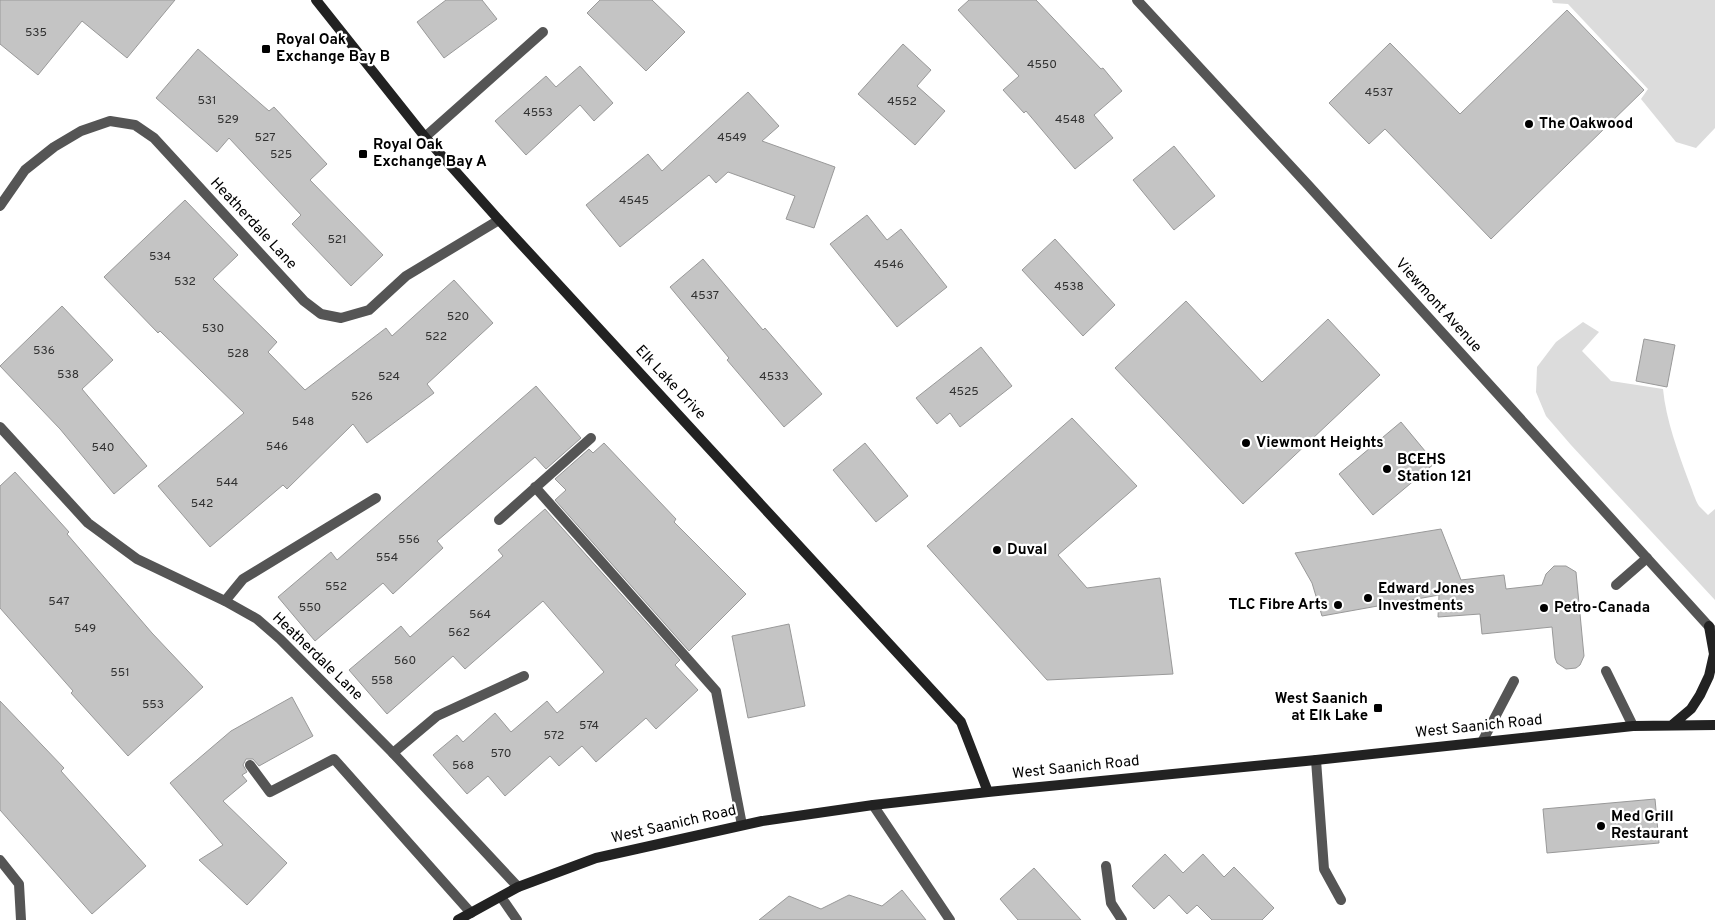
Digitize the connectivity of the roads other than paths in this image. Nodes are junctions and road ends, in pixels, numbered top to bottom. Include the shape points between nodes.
1 (316, 0) edge
2 (1137, 0) edge
3 (543, 32) dead end
4 (425, 137) junction
5 (0, 206) edge
6 (499, 220) junction
7 (0, 427) edge
8 (591, 438) dead end
9 (535, 487) junction
10 (376, 498) dead end
11 (499, 520) dead end
12 (1647, 558) junction
13 (1616, 585) dead end
14 (225, 601) junction
15 (1712, 630) edge
16 (1606, 671) dead end
17 (524, 676) dead end
18 (1514, 681) dead end
19 (1672, 725) junction
20 (1715, 725) edge
21 (1633, 726) junction
22 (1482, 742) junction
23 (393, 753) junction
24 (1316, 760) junction
25 (250, 765) dead end
26 (988, 792) junction
27 (872, 805) junction
28 (742, 825) junction
29 (0, 860) edge
30 (1106, 866) dead end
31 (518, 887) junction
32 (501, 897) junction
33 (1340, 900) dead end
34 (470, 914) junction
35 (21, 920) edge
36 (458, 920) edge
37 (517, 920) edge
38 (950, 920) edge
39 (1122, 920) edge

1 - 4 main road, Elk Lake Drive
2 - 12 street, Viewmont Avenue
3 - 4 street
4 - 6 main road, Elk Lake Drive
5 - 6 street, Heatherdale Lane via 25,170 81,130 110,121 135,126 154,138 304,301 321,314 341,318 369,310 406,276
6 - 26 main road, Elk Lake Drive via 961,722
7 - 14 street, Heatherdale Lane via 88,523 137,559
8 - 9 street
9 - 11 street
9 - 28 street via 716,691
10 - 14 street via 243,579
12 - 13 street
12 - 15 street, Viewmont Avenue
14 - 23 street, Heatherdale Lane via 257,619 280,638
15 - 19 main road via 1714,654 1709,676 1691,709
16 - 21 street
17 - 23 street via 437,716
18 - 22 street
19 - 20 main road, West Saanich Road
19 - 21 main road, West Saanich Road
21 - 22 main road, West Saanich Road
22 - 24 main road, West Saanich Road
23 - 31 street, Heatherdale Lane
24 - 26 main road, West Saanich Road
24 - 33 street via 1324,869
25 - 34 street via 270,792 334,759
26 - 27 main road, West Saanich Road
27 - 28 main road, West Saanich Road
27 - 38 street
28 - 31 main road, West Saanich Road via 596,858
29 - 35 street via 19,884
30 - 39 street via 1111,904
31 - 32 main road, West Saanich Road
32 - 34 main road, West Saanich Road
32 - 37 street
34 - 36 main road, West Saanich Road

